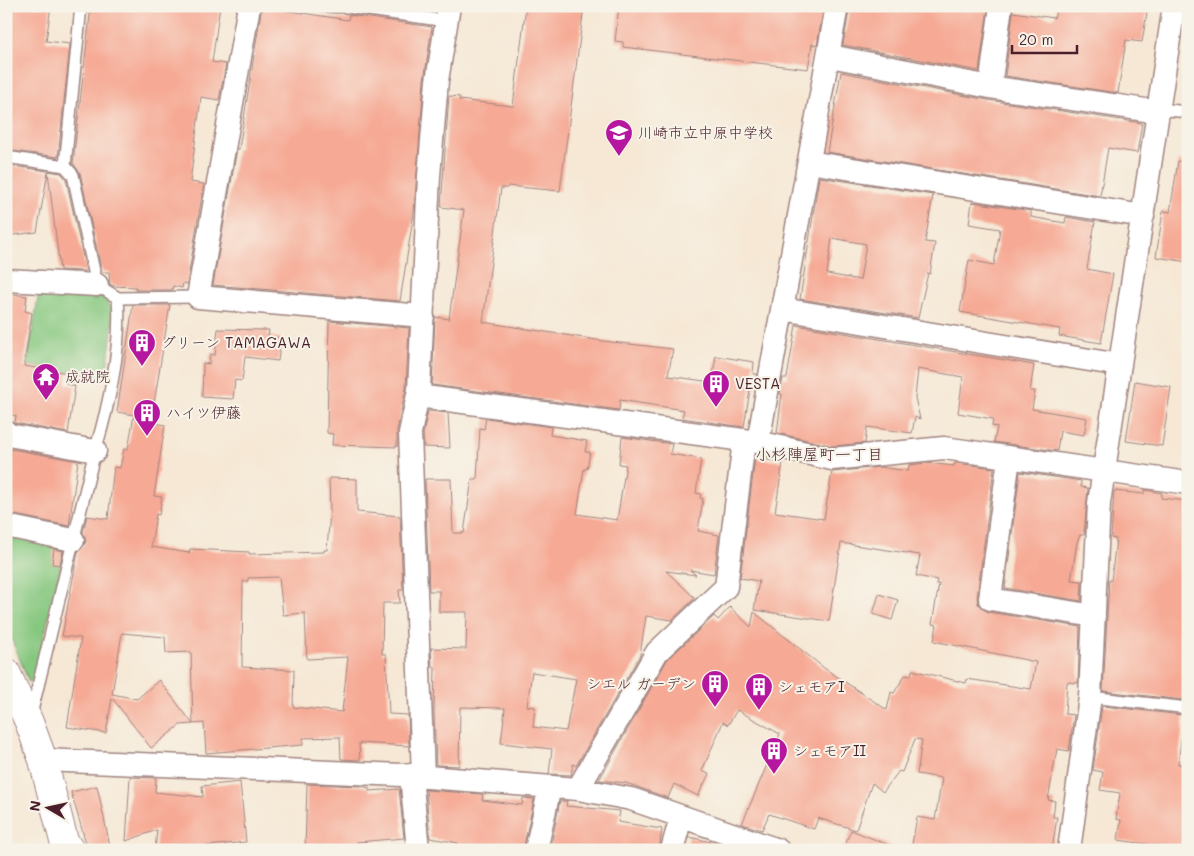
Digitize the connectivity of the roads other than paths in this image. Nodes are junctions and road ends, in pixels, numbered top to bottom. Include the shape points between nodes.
1 (81, 6) edge
2 (249, 6) edge
3 (323, 6) edge
4 (837, 6) edge
5 (1002, 6) edge
6 (1174, 6) edge
7 (447, 14) edge
8 (830, 56) junction
9 (990, 87) junction
10 (1159, 110) junction
11 (1188, 112) edge
12 (6, 157) edge
13 (809, 162) junction
14 (65, 166) junction
15 (1143, 216) junction
16 (6, 280) edge
17 (97, 285) junction
18 (198, 296) junction
19 (118, 298) junction
20 (782, 308) junction
21 (423, 316) junction
22 (1120, 365) junction
23 (418, 396) junction
24 (6, 432) edge
25 (751, 442) junction
26 (95, 451) junction
27 (1009, 458) junction
28 (1103, 472) junction
29 (1188, 483) edge
30 (6, 526) edge
31 (74, 540) junction
32 (1094, 616) junction
33 (6, 672) edge
34 (1090, 697) junction
35 (1188, 708) edge
36 (30, 722) junction
37 (43, 760) junction
38 (417, 776) junction
39 (550, 787) junction
40 (578, 789) junction
41 (680, 817) junction
42 (70, 850) edge
43 (418, 850) edge
44 (536, 850) edge
45 (672, 850) edge
46 (778, 850) edge
47 (1069, 850) edge

1 - 14 lane
2 - 18 street
3 - 7 lane
4 - 8 street
5 - 9 street
6 - 10 street
7 - 21 street via 437,81 429,176
8 - 9 street
8 - 13 street
9 - 10 street
10 - 11 lane
10 - 15 street
12 - 14 lane
13 - 15 street
13 - 20 street
14 - 17 lane via 72,175
15 - 22 street
16 - 17 street
17 - 19 lane
18 - 19 lane
18 - 21 street
19 - 26 lane via 120,320 106,417
20 - 22 street
20 - 25 street
21 - 23 street
22 - 28 street
23 - 25 street
23 - 38 street via 410,433
24 - 26 street
25 - 27 street via 832,459 944,448
25 - 40 street via 726,587 657,652
26 - 31 lane
27 - 28 street
27 - 32 street via 990,600
28 - 29 street
28 - 32 street
30 - 31 street
31 - 36 lane
32 - 34 street
33 - 36 street
34 - 35 lane
34 - 47 street
36 - 37 street
37 - 38 street
37 - 42 street via 64,841
38 - 39 street
38 - 43 street
39 - 40 street
39 - 44 street
40 - 41 street via 631,799
41 - 45 street
41 - 46 street

